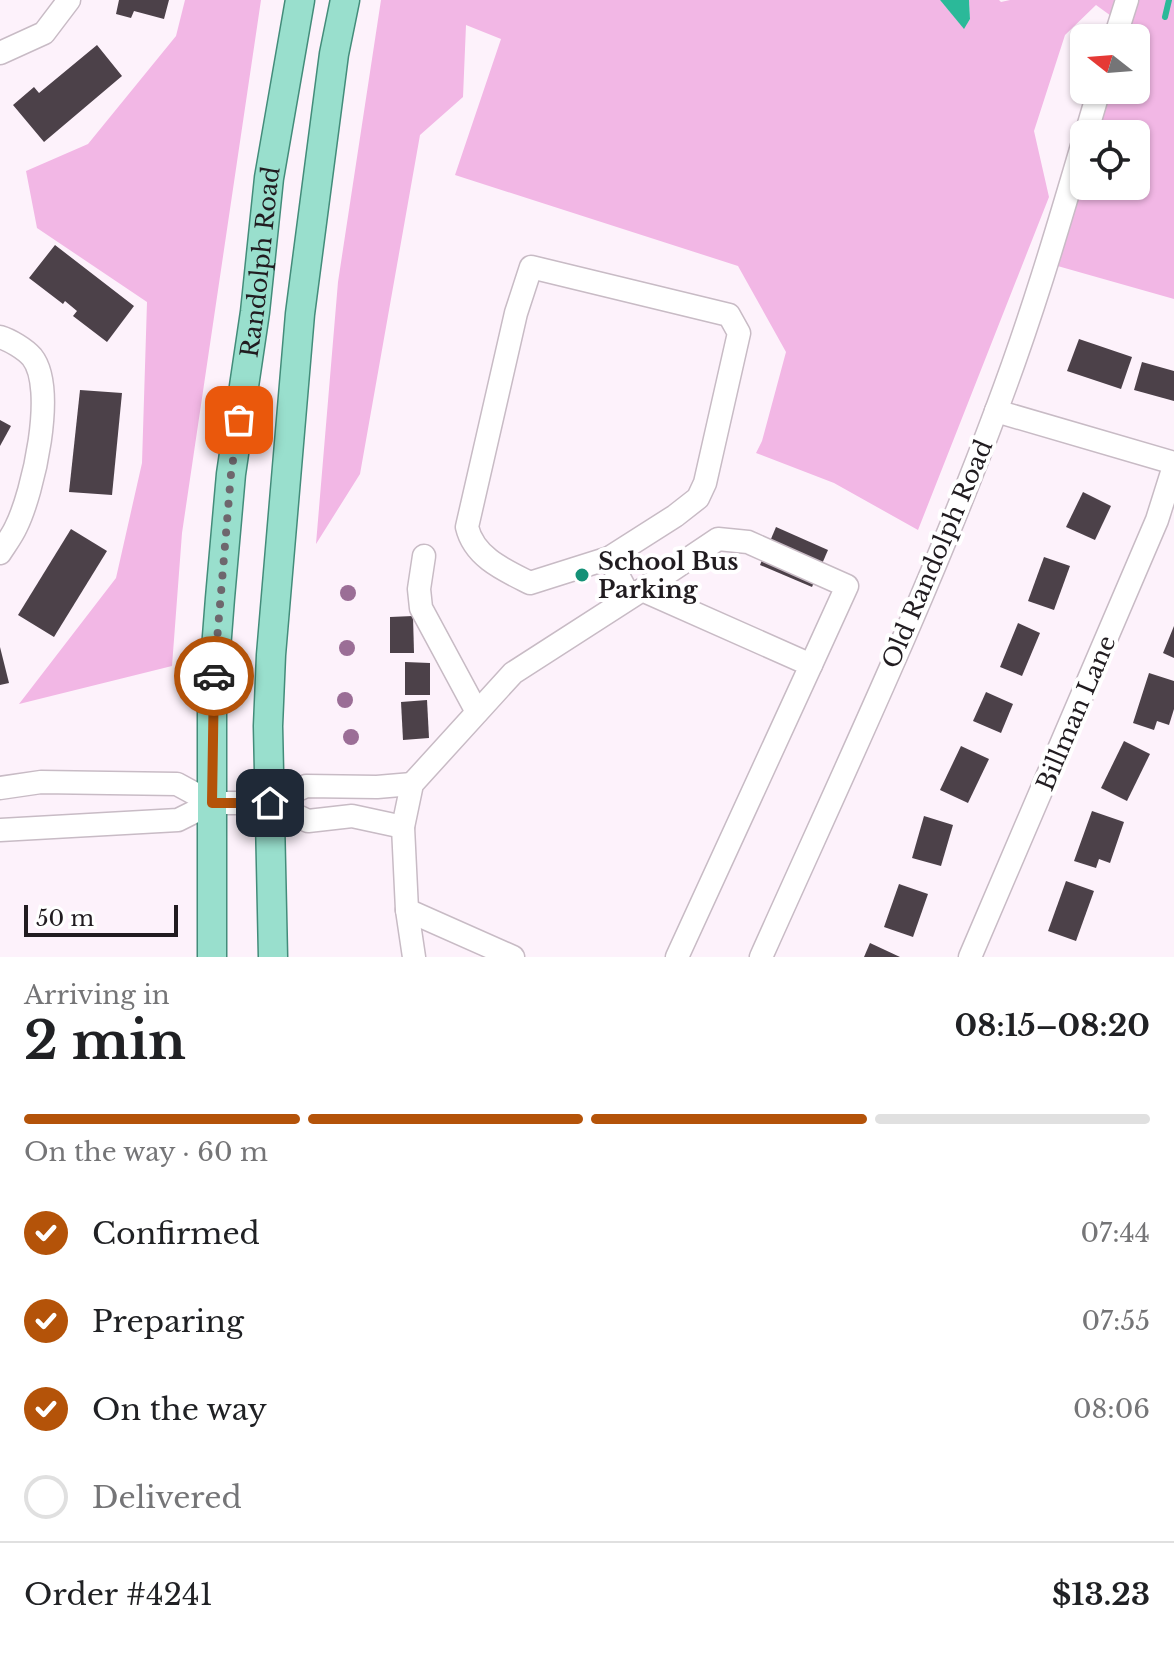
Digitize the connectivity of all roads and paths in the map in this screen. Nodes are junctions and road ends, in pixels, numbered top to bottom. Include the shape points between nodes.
1 (69, 0) edge
2 (300, 0) edge
3 (345, 0) edge
4 (1127, 0) edge
5 (1119, 24) edge
6 (0, 53) edge
7 (1070, 187) edge
8 (0, 337) edge
9 (996, 411) junction
10 (1174, 465) edge
11 (0, 553) edge
12 (424, 556) dead end
13 (609, 558) junction
14 (635, 593) junction
15 (811, 665) junction
16 (477, 712) junction
17 (412, 784) junction
18 (0, 788) edge
19 (212, 803) junction
20 (270, 803) junction
21 (403, 827) junction
22 (0, 830) edge
23 (407, 910) junction
24 (212, 957) edge
25 (273, 957) edge
26 (414, 957) edge
27 (513, 957) edge
28 (677, 957) edge
29 (761, 957) edge
30 (970, 957) edge

1 - 6 street via 44,33
2 - 19 main road, Randolph Road via 269,178 231,474 212,700
3 - 20 main road, Randolph Road via 300,314 271,655
4 - 5 street
7 - 9 street, Old Randolph Road
8 - 11 street via 33,358 41,384 42,427 35,476 17,526
9 - 10 street
9 - 29 street, Old Randolph Road via 904,637
10 - 30 street, Billman Lane via 1157,520
12 - 16 street via 421,608
13 - 13 street via 698,498 739,333 729,315 531,267 467,527 471,544 503,570 530,583
13 - 14 street
14 - 15 street
14 - 15 street via 718,539 748,542 847,586
14 - 16 street via 513,673
15 - 28 street
16 - 17 street
17 - 20 street via 306,786
17 - 21 street
18 - 19 street via 41,782 177,784
19 - 20 street
19 - 22 street via 178,820
19 - 24 main road, Randolph Road
20 - 21 street via 308,821 352,816
20 - 25 main road, Randolph Road
21 - 23 street
23 - 26 street
23 - 27 street

